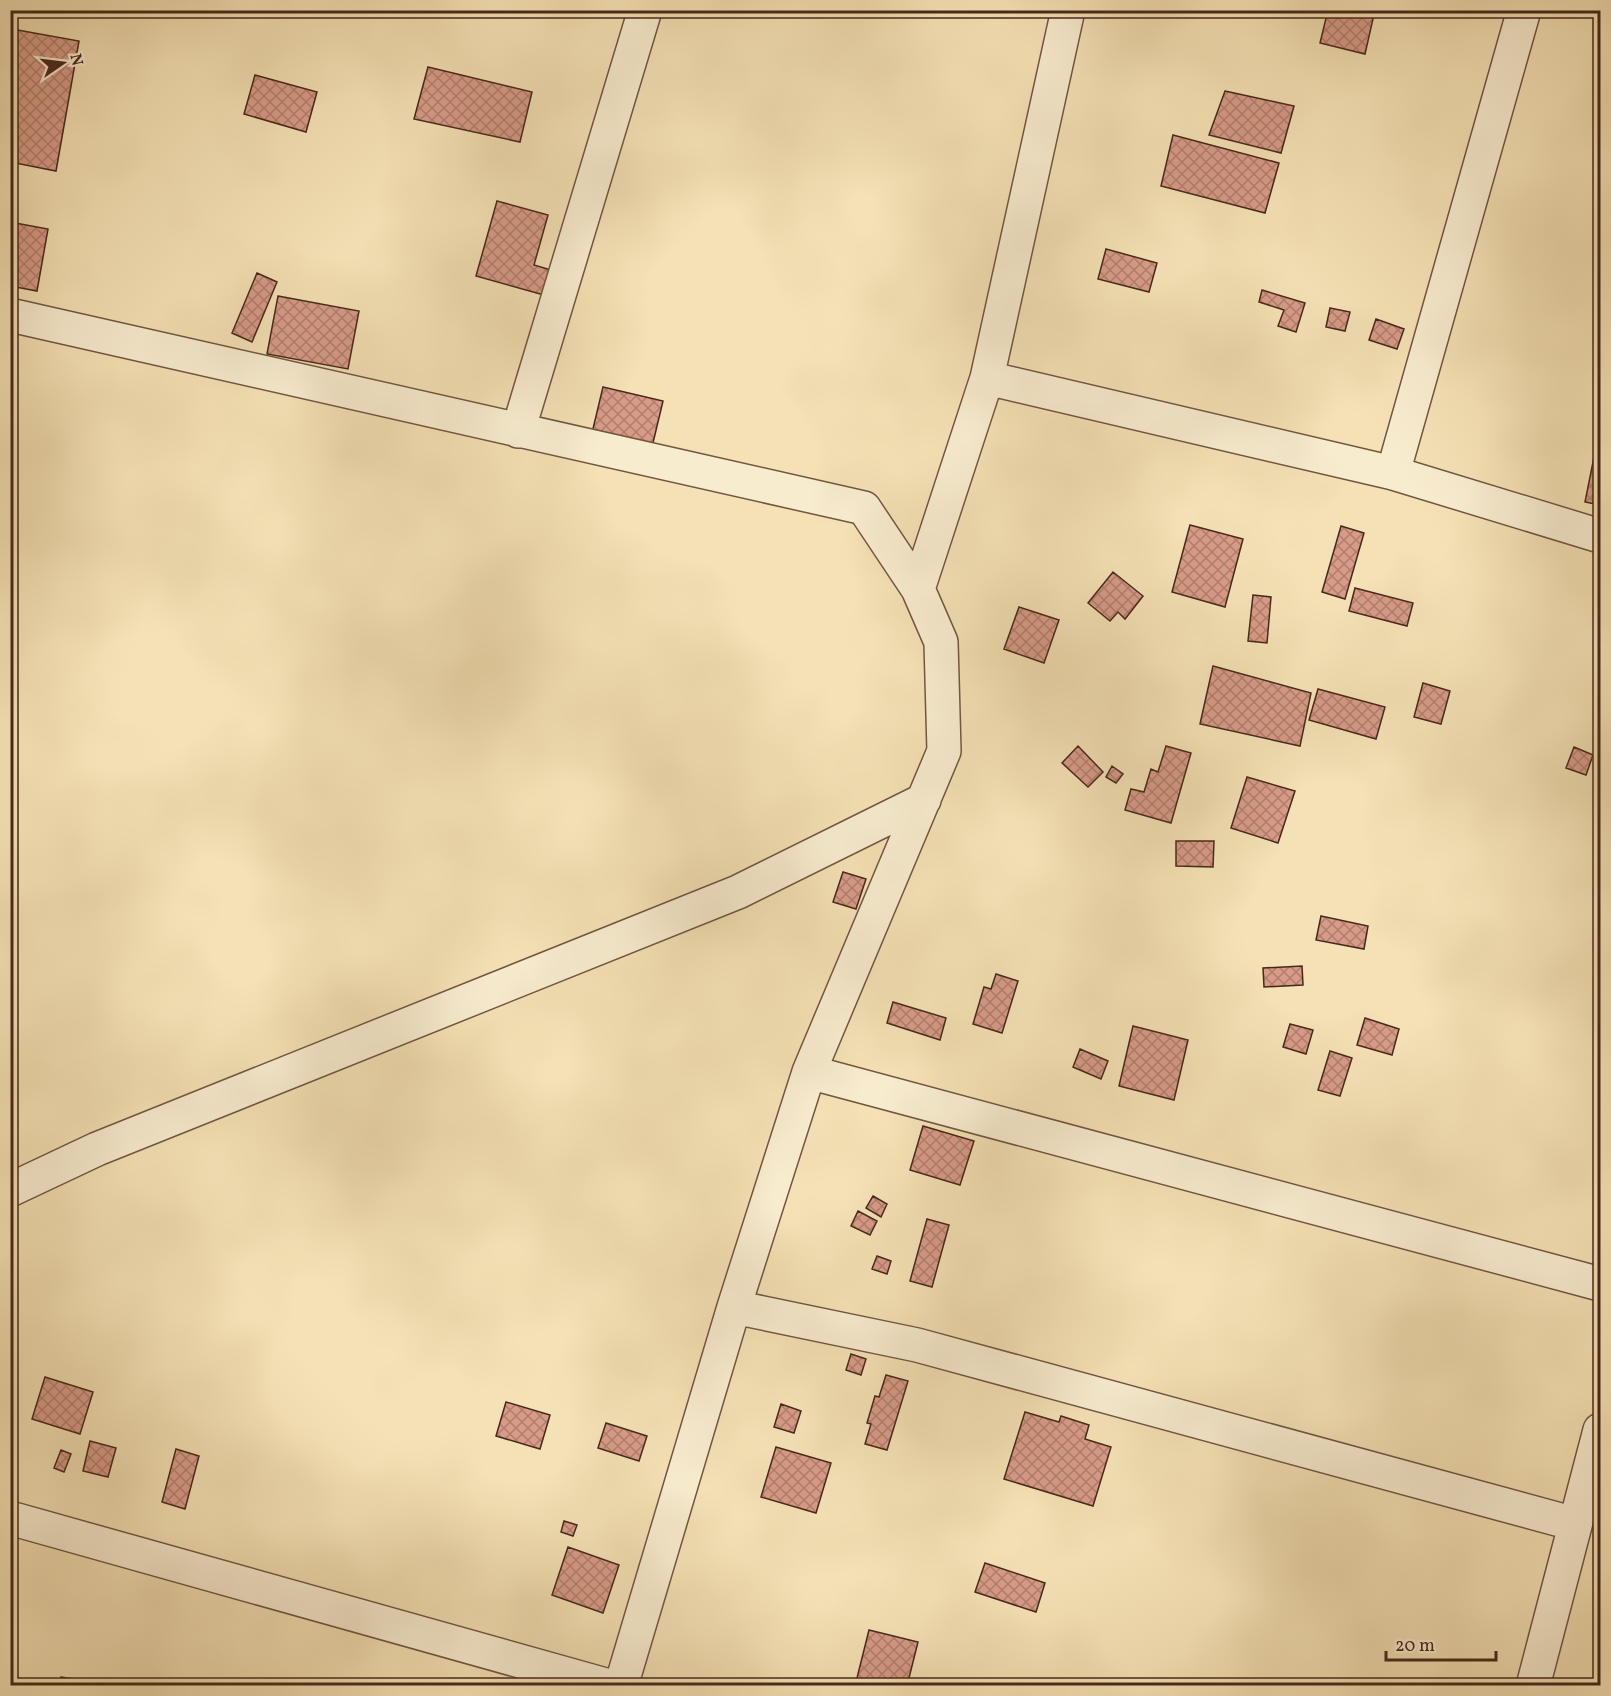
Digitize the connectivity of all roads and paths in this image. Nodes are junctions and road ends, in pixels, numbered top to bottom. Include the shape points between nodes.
1 (645, 10) edge
2 (1068, 10) edge
3 (1524, 10) edge
4 (10, 315) edge
5 (987, 378) junction
6 (518, 431) junction
7 (1393, 473) junction
8 (1600, 536) edge
9 (918, 589) junction
10 (924, 800) junction
11 (809, 1072) junction
12 (10, 1190) edge
13 (1600, 1284) edge
14 (734, 1307) junction
15 (1600, 1430) edge
16 (10, 1518) edge
17 (1575, 1524) junction
18 (609, 1686) edge
19 (621, 1686) edge
20 (1533, 1686) edge

1 - 6 street
2 - 5 street
3 - 7 street
4 - 6 street
5 - 7 street
5 - 9 street
6 - 9 street via 864,508
7 - 8 street
9 - 10 street via 941,642 944,751
10 - 11 street
10 - 12 street via 738,892 108,1144
11 - 13 street
11 - 14 street
14 - 17 street via 917,1345
14 - 19 street
15 - 17 street
16 - 18 street
17 - 20 street

